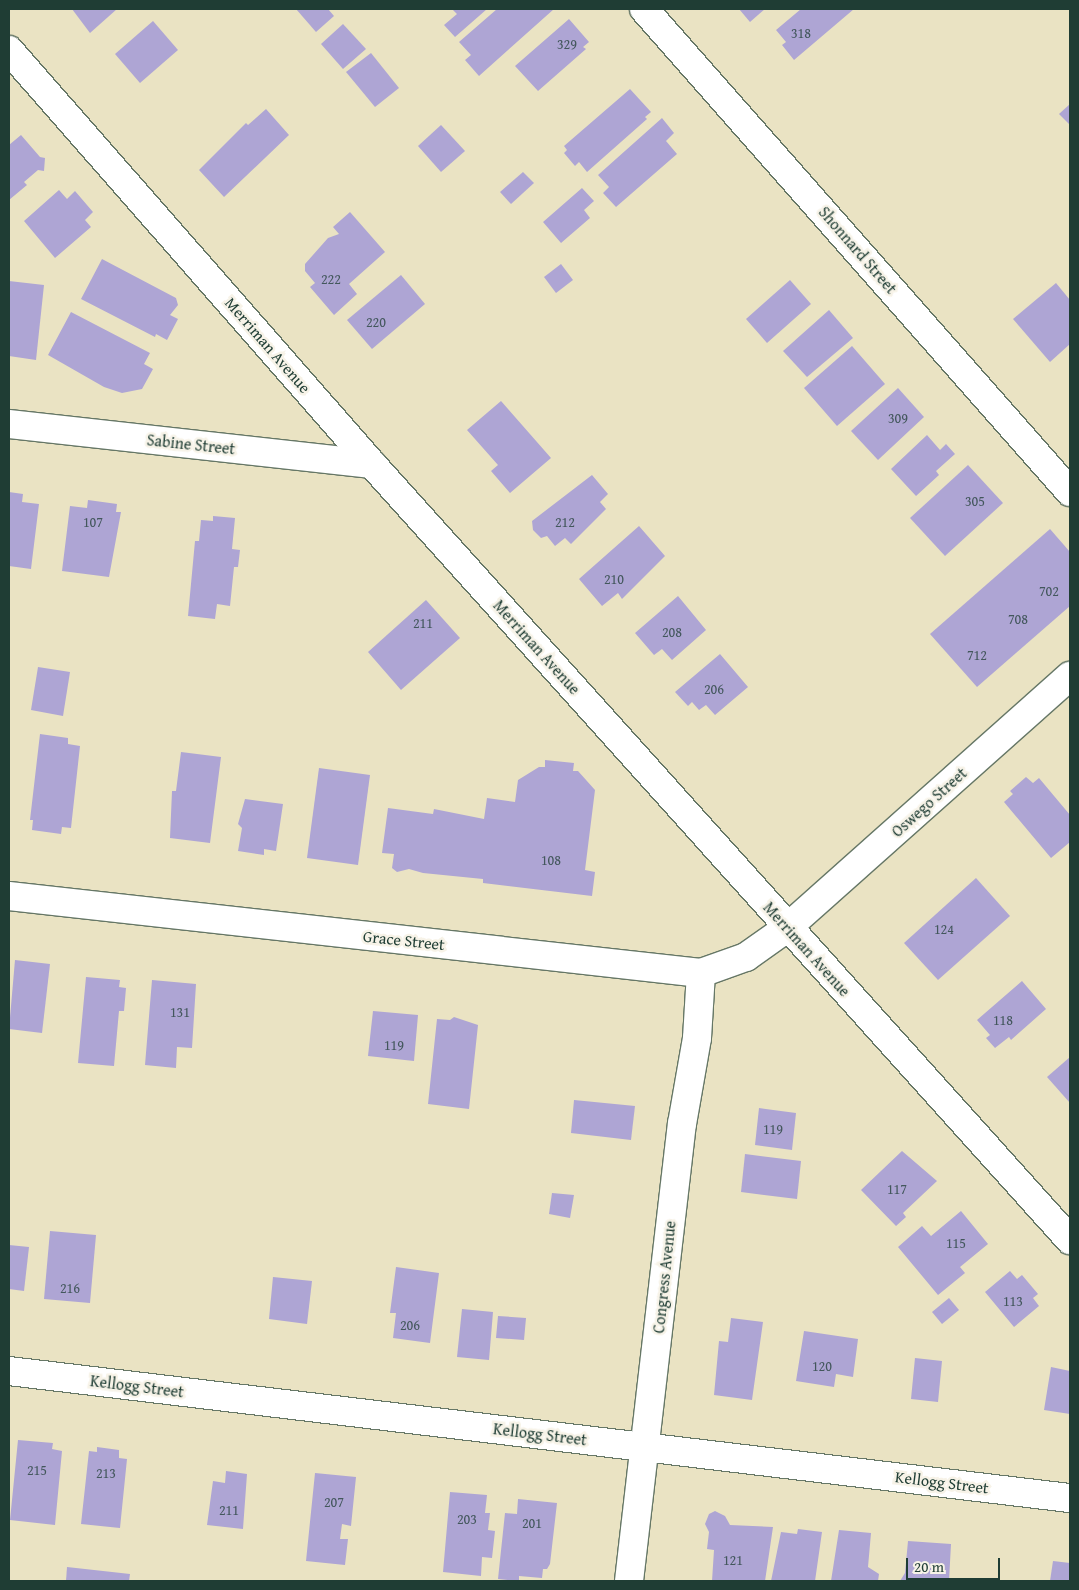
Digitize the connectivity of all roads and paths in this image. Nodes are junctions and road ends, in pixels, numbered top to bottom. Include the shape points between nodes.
1 (644, 9) edge
2 (9, 50) edge
3 (9, 424) edge
4 (372, 464) junction
5 (1070, 492) edge
6 (1070, 676) edge
7 (9, 896) edge
8 (787, 928) junction
9 (701, 973) junction
10 (1070, 1240) edge
11 (9, 1371) edge
12 (645, 1447) junction
13 (1070, 1498) edge
14 (629, 1581) edge

1 - 5 street, Shonnard Street
2 - 4 street, Merriman Avenue
3 - 4 street, Sabine Street
4 - 8 street, Merriman Avenue
6 - 8 street, Oswego Street
7 - 9 street, Grace Street
8 - 9 street, Grace Street via 746,957
8 - 10 street, Merriman Avenue
9 - 12 street, Congress Avenue via 697,1038 682,1124
11 - 12 street, Kellogg Street
12 - 13 street, Kellogg Street
12 - 14 street, Congress Avenue

